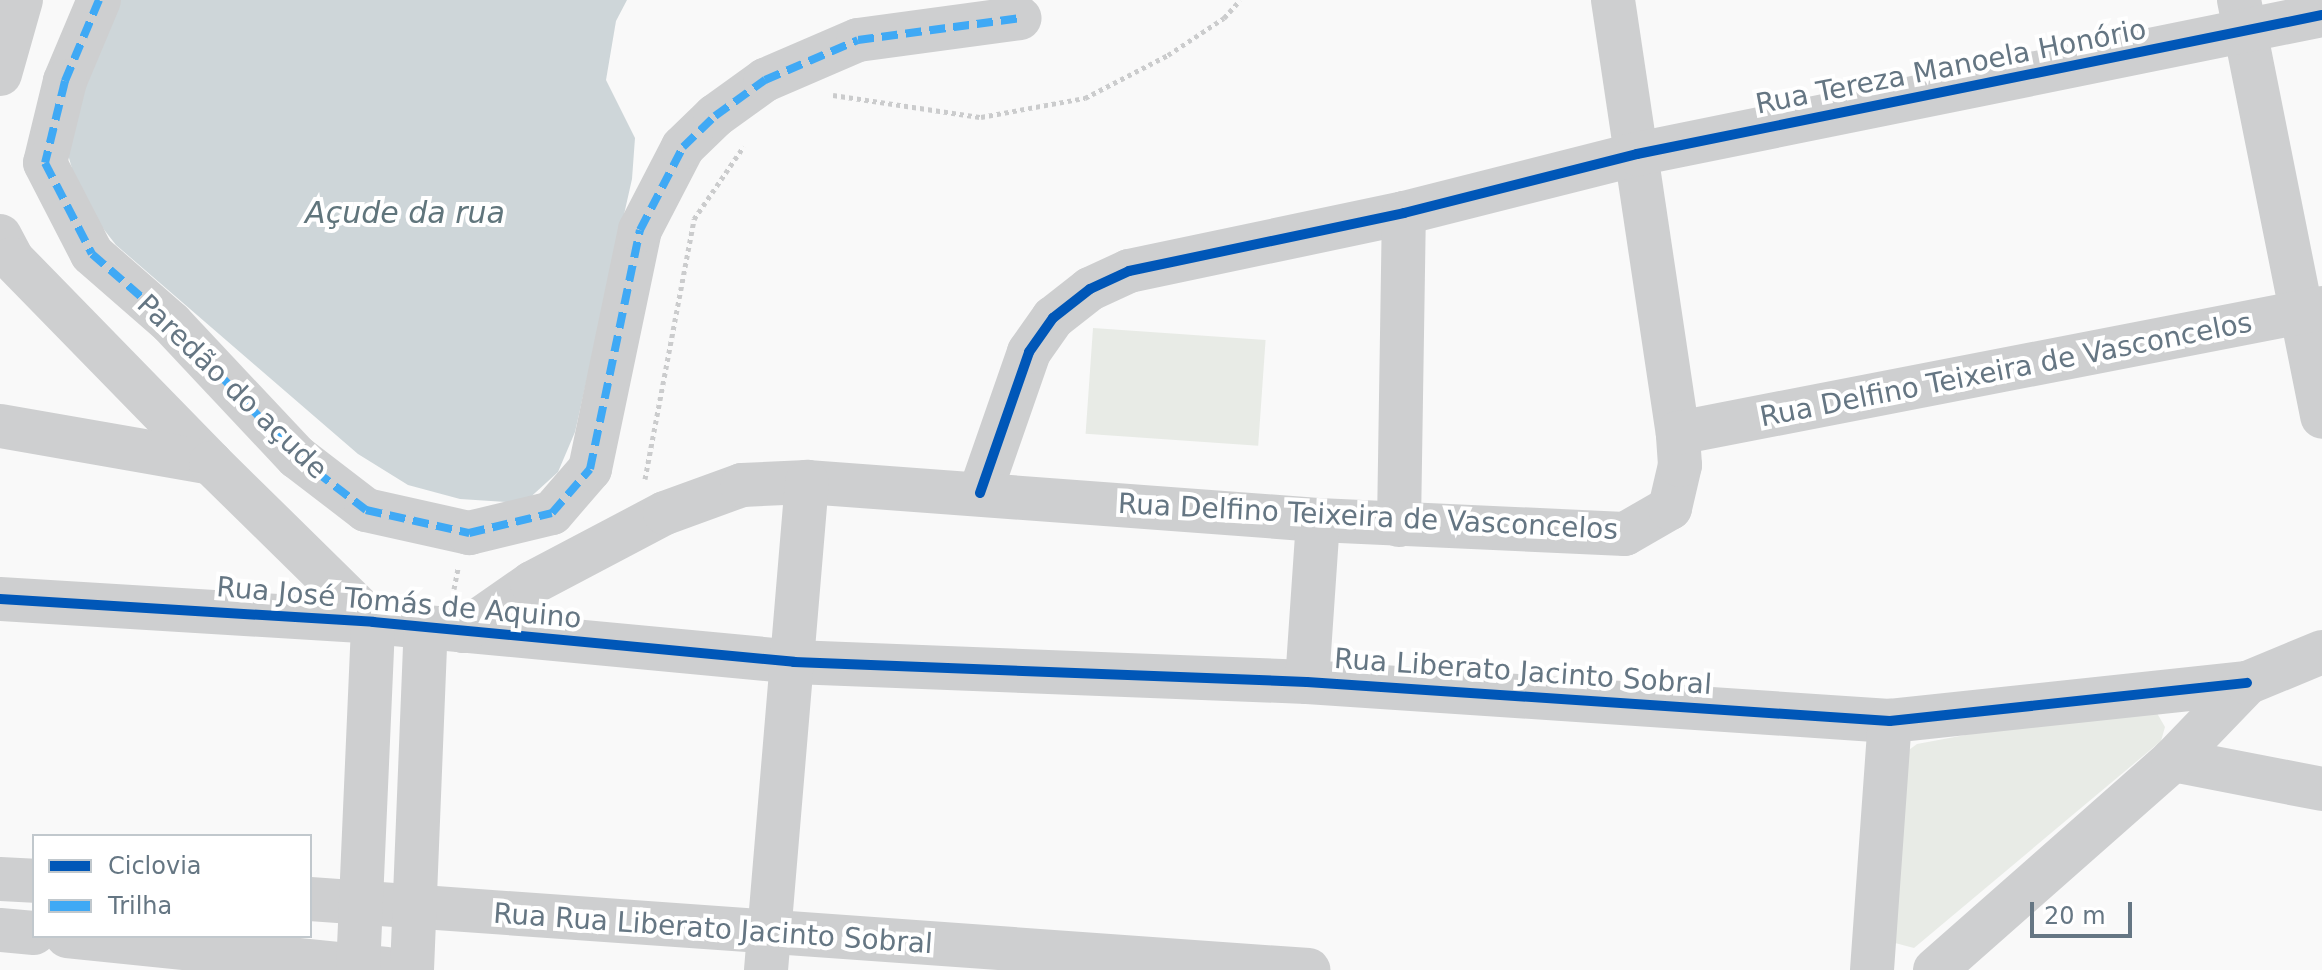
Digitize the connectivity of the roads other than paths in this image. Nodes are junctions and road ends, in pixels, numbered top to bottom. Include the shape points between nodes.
1 (21, 0) edge
2 (99, 0) edge
3 (1613, 0) edge
4 (2322, 15) edge
5 (2243, 17) edge
6 (1020, 18) dead end
7 (0, 74) edge
8 (1637, 154) junction
9 (1404, 213) junction
10 (4, 251) edge
11 (2312, 310) edge
12 (2322, 417) edge
13 (0, 426) edge
14 (1678, 433) junction
15 (211, 463) junction
16 (807, 482) junction
17 (980, 493) junction
18 (1318, 520) junction
19 (1399, 525) junction
20 (0, 599) edge
21 (373, 622) junction
22 (445, 630) junction
23 (2321, 654) edge
24 (794, 662) junction
25 (1307, 682) junction
26 (2247, 683) junction
27 (1890, 721) junction
28 (2173, 760) junction
29 (2322, 789) edge
30 (0, 879) edge
31 (32, 881) edge
32 (312, 899) edge
33 (358, 902) junction
34 (417, 908) junction
35 (0, 930) edge
36 (32, 933) edge
37 (98, 938) edge
38 (767, 952) edge
39 (358, 968) edge
40 (401, 970) edge
41 (412, 970) edge
42 (1308, 970) edge
43 (1872, 970) edge
44 (1935, 970) edge

1 - 7 street
2 - 6 street, Paredão do açude via 65,81 45,163 92,254 171,323 297,457 366,510 469,533 552,513 590,469 640,230 683,147 715,116 765,80 858,40
3 - 8 street
4 - 5 street, Rua Tereza Manoela Honório
5 - 8 street, Rua Tereza Manoela Honório
5 - 11 street
8 - 9 street, Rua Tereza Manoela Honório
8 - 14 street
9 - 17 street, Rua Tereza Manoela Honório via 1129,271 1090,289 1053,318 1029,352
9 - 19 street
10 - 15 street
11 - 12 street
11 - 14 street, Rua Delfino Teixeira de Vasconcelos
13 - 15 street
14 - 19 street, Rua Delfino Teixeira de Vasconcelos via 1680,465 1670,508 1625,534
15 - 21 street
16 - 17 street, Rua Delfino Teixeira de Vasconcelos
16 - 22 street, Rua Delfino Teixeira de Vasconcelos via 742,485 665,513
16 - 24 street
17 - 18 street, Rua Delfino Teixeira de Vasconcelos
18 - 19 street, Rua Delfino Teixeira de Vasconcelos
18 - 25 street
20 - 21 street, Rua José Tomás de Aquino
21 - 22 street, Rua José Tomás de Aquino
21 - 33 street
22 - 24 street, Rua José Tomás de Aquino
22 - 34 street
23 - 26 street
24 - 25 street, Rua Liberato Jacinto Sobral
24 - 38 street
25 - 27 street, Rua Liberato Jacinto Sobral
26 - 27 street, Rua Liberato Jacinto Sobral
26 - 28 street
27 - 43 street
28 - 29 street
28 - 44 street
30 - 31 street
32 - 33 street, Rua Rua Liberato Jacinto Sobral
33 - 34 street, Rua Rua Liberato Jacinto Sobral
33 - 39 street
34 - 38 street, Rua Rua Liberato Jacinto Sobral
34 - 41 street
35 - 36 street
37 - 39 street
38 - 42 street, Rua Rua Liberato Jacinto Sobral
39 - 40 street

